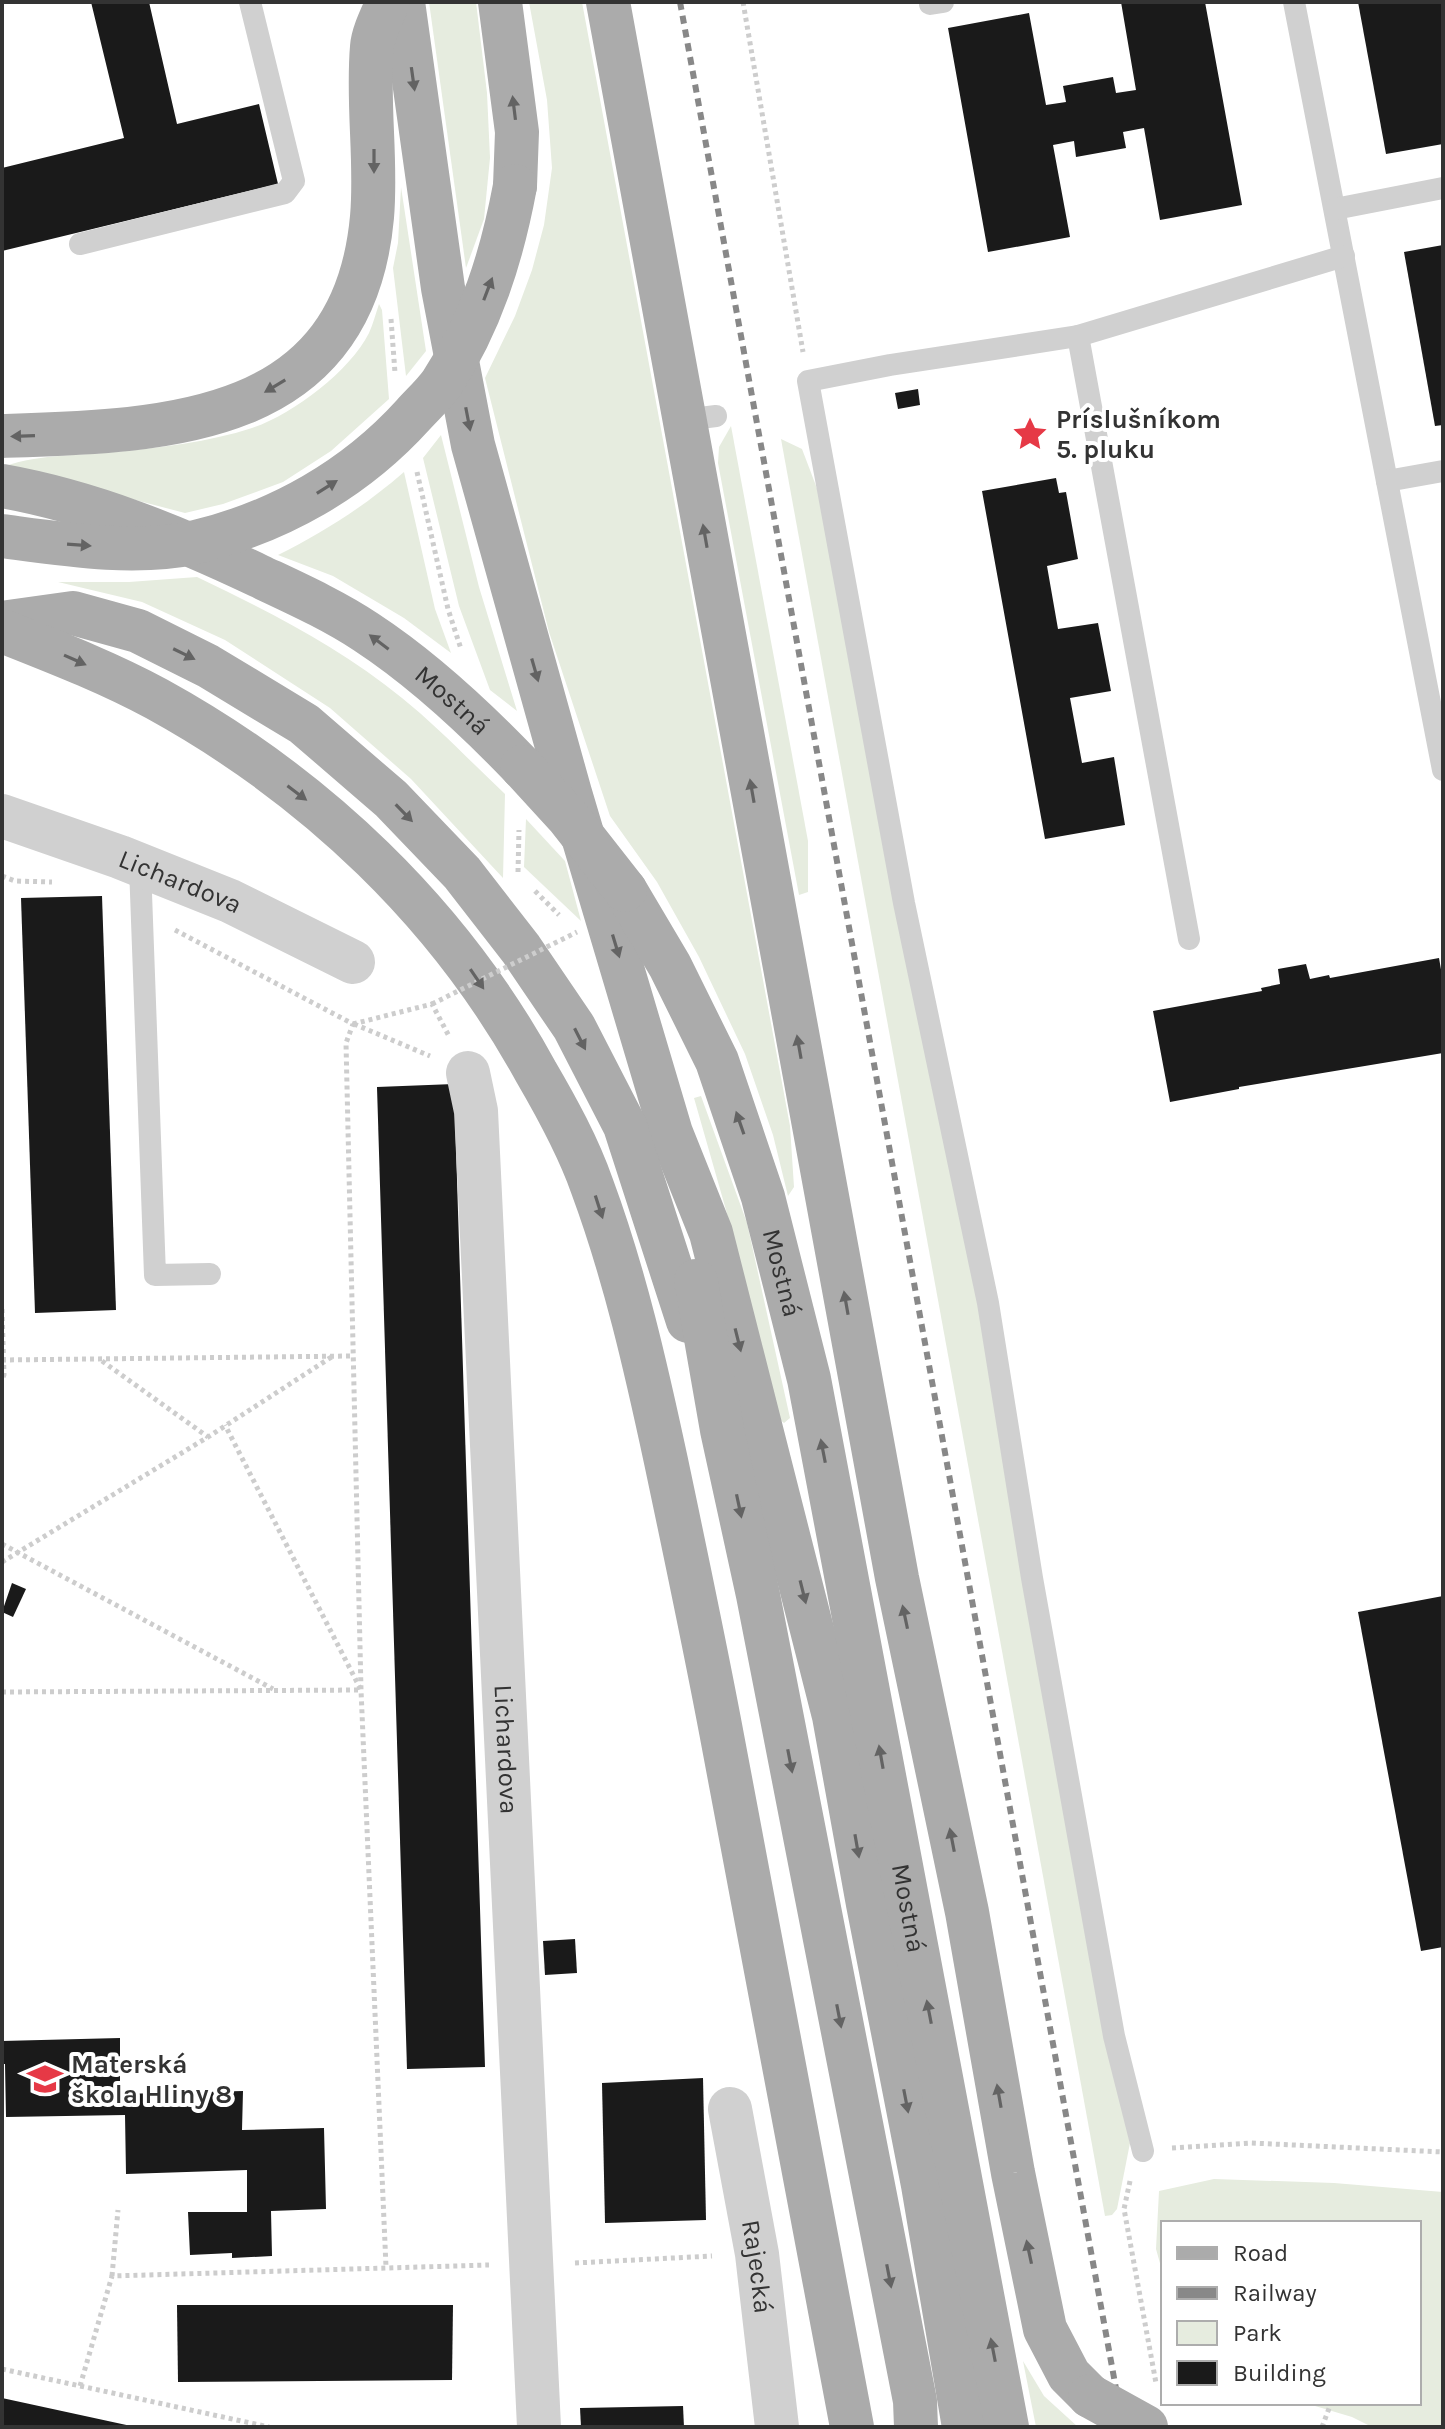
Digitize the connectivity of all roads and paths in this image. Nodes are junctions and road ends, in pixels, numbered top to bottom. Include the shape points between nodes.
1 (250, 2) edge
2 (388, 2) edge
3 (403, 2) edge
4 (500, 2) edge
5 (608, 2) edge
6 (743, 2) edge
7 (1294, 2) edge
8 (1443, 188) edge
9 (1335, 209) junction
10 (80, 244) dead end
11 (1344, 256) junction
12 (362, 269) junction
13 (1078, 336) junction
14 (396, 381) dead end
15 (808, 381) junction
16 (2, 436) edge
17 (413, 457) dead end
18 (1443, 471) edge
19 (1387, 481) junction
20 (2, 486) edge
21 (2, 536) edge
22 (2, 623) edge
23 (2, 631) edge
24 (462, 652) dead end
25 (1442, 762) edge
26 (2, 816) edge
27 (519, 818) dead end
28 (518, 875) dead end
29 (2, 876) edge
30 (62, 882) dead end
31 (140, 884) junction
32 (528, 884) dead end
33 (1189, 939) dead end
34 (353, 962) dead end
35 (353, 1024) junction
36 (468, 1073) joint
37 (671, 1133) junction
38 (210, 1274) dead end
39 (2, 1309) edge
40 (333, 1356) junction
41 (352, 1356) junction
42 (3, 1360) edge
43 (102, 1361) junction
44 (2, 1379) edge
45 (860, 1380) junction
46 (225, 1425) junction
47 (722, 1430) junction
48 (208, 1437) junction
49 (2, 1544) edge
50 (17, 1553) junction
51 (2, 1562) edge
52 (849, 1582) junction
53 (274, 1689) junction
54 (361, 1690) junction
55 (2, 1692) edge
56 (939, 1776) junction
57 (730, 2109) dead end
58 (1143, 2151) junction
59 (1443, 2152) edge
60 (118, 2210) dead end
61 (757, 2254) junction
62 (530, 2265) junction
63 (386, 2267) junction
64 (112, 2276) junction
65 (2, 2369) edge
66 (1156, 2384) dead end
67 (80, 2386) junction
68 (1330, 2405) edge
69 (269, 2427) edge
70 (539, 2427) edge
71 (777, 2427) edge
72 (852, 2427) edge
73 (916, 2427) edge
74 (964, 2427) edge
75 (1007, 2427) edge
76 (1146, 2427) edge
77 (1322, 2427) edge

1 - 10 lane via 294,181 285,193
2 -> 12 main road via 372,44 372,219
3 -> 37 main road via 443,288 473,445
21 -> 4 main road, bridge via 125,548 193,542 297,506 392,438 440,385 472,329 505,241 517,132
45 -> 5 main road via 700,418
6 - 15 path
7 - 9 lane
8 - 9 lane
9 - 11 lane
11 - 13 lane
11 - 19 lane
12 - 14 path via 388,286
12 -> 16 main road via 345,317 325,347 290,377 244,404 192,420 103,433
13 - 15 lane
13 - 33 lane
15 - 58 lane via 904,903 988,1303 1114,2036
17 - 24 path
18 - 19 lane
19 - 25 lane
52 -> 20 main road, Mostná, bridge via 809,1379 741,1128 717,1061 625,890 567,816 476,719 353,624 182,540 100,511
22 -> 47 main road via 73,613 138,631 208,666 304,724 391,799 462,873 574,1027 625,1126
23 -> 72 main road via 155,698 233,745 374,856 470,968 556,1108 591,1182 644,1359 697,1608
26 - 31 street, Lichardova
27 - 28 path
29 - 30 path
31 - 34 street, Lichardova via 230,901
31 - 35 path via 172,928
31 - 38 lane via 155,1275
32 - 35 path, bridge via 577,932 432,1004
35 - 36 path
35 - 41 path via 346,1043
36 - 62 street, Lichardova via 476,1111
37 - 47 main road
37 -> 74 main road via 711,1233 834,1716
39 - 42 path
40 - 41 path
40 - 43 path
40 - 46 path
41 - 54 path
42 - 43 path
42 - 44 path
43 - 48 path
45 - 52 main road
56 -> 45 main road
46 - 48 path
46 - 54 path
47 -> 73 main road
48 - 50 path
49 - 50 path
50 - 51 path
50 - 53 path
52 - 56 main road
75 -> 52 main road, Mostná
53 - 54 path
53 - 55 path
54 - 63 path
76 -> 56 main road, bridge via 1090,2396 1069,2375 1045,2329
57 - 61 street, Rajecká
58 - 59 path via 1251,2143
58 - 66 path via 1124,2209
60 - 64 path
61 - 62 path
61 - 71 street, Rajecká
62 - 63 path
62 - 70 street, Lichardova
63 - 64 path
64 - 67 path
65 - 67 path
67 - 69 path
68 - 77 path

